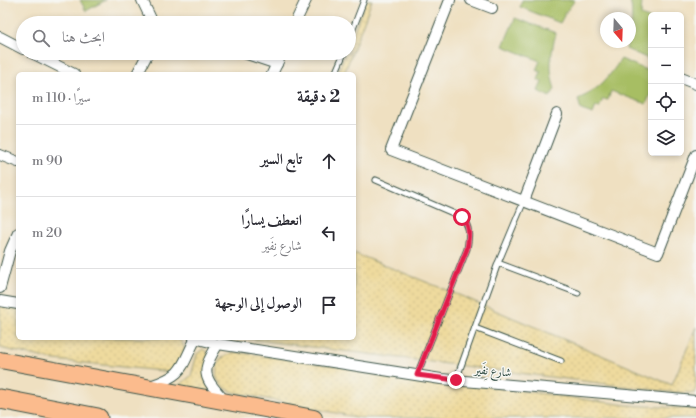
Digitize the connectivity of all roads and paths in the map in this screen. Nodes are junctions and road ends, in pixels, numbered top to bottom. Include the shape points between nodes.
1 (142, 0) edge
2 (306, 0) edge
3 (364, 0) edge
4 (450, 0) edge
5 (471, 0) edge
6 (492, 8) dead end
7 (151, 16) edge
8 (298, 16) edge
9 (356, 21) edge
10 (0, 37) edge
11 (16, 45) edge
12 (46, 60) edge
13 (144, 60) edge
14 (264, 60) edge
15 (278, 60) edge
16 (341, 60) edge
17 (276, 64) junction
18 (70, 72) edge
19 (138, 72) edge
20 (273, 72) edge
21 (337, 72) edge
22 (684, 79) edge
23 (696, 84) edge
24 (557, 114) dead end
25 (0, 155) edge
26 (696, 155) edge
27 (16, 161) edge
28 (376, 180) dead end
29 (524, 201) junction
30 (16, 238) edge
31 (498, 263) junction
32 (0, 288) edge
33 (578, 293) dead end
34 (0, 301) edge
35 (16, 304) edge
36 (475, 328) junction
37 (194, 340) edge
38 (203, 340) edge
39 (218, 344) junction
40 (0, 360) edge
41 (561, 361) dead end
42 (417, 375) junction
43 (456, 380) junction
44 (145, 388) junction
45 (0, 399) edge
46 (696, 401) edge
47 (226, 402) junction
48 (98, 418) edge
49 (314, 418) edge

1 - 7 street
2 - 8 street
3 - 9 lane
4 - 29 street via 391,150
5 - 6 street
10 - 11 street
12 - 18 street
13 - 19 street
14 - 17 street
15 - 17 street
16 - 21 lane
17 - 20 street
22 - 23 street
24 - 29 street
25 - 27 street
26 - 29 street via 658,253
28 - 42 lane via 462,217 468,224 467,249
29 - 31 lane
30 - 32 street
31 - 33 lane
31 - 36 lane
34 - 35 street
36 - 41 lane
36 - 43 lane
37 - 44 street, شارع نِفَير via 176,375
38 - 39 street, شارع نِفَير
39 - 42 street, شارع نِفَير
39 - 47 street via 208,360 207,379
40 - 44 main road
42 - 43 street, شارع نِفَير
43 - 46 street, شارع نِفَير
44 - 47 main road
45 - 48 highway
47 - 49 main road

